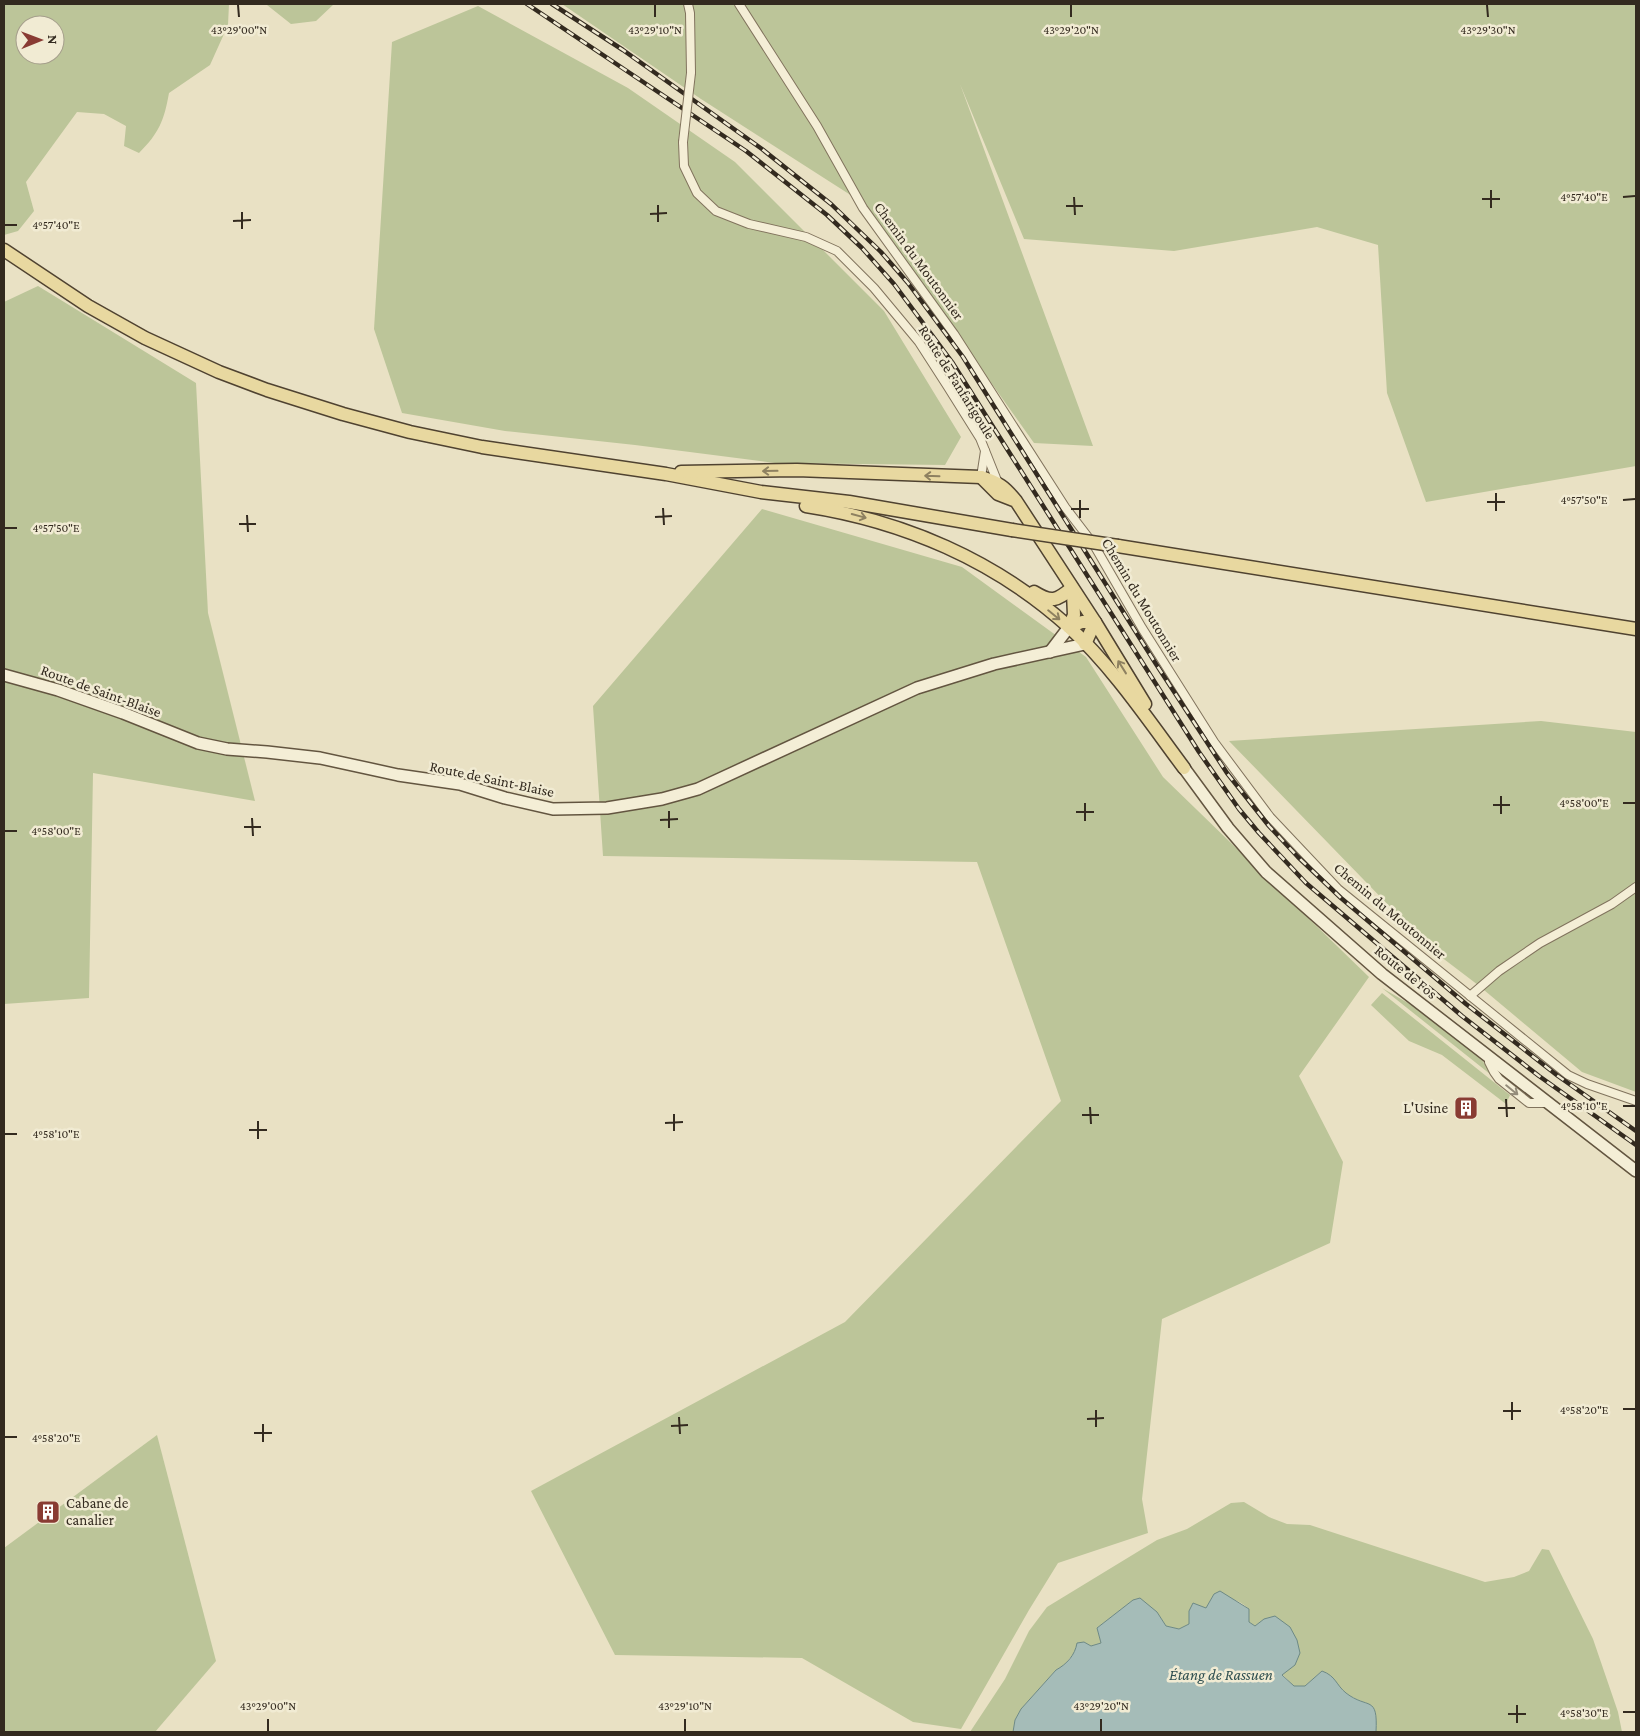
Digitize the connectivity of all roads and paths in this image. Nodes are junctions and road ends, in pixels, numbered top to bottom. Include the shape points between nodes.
1 (688, 4) edge
2 (739, 4) edge
3 (4, 250) edge
4 (985, 451) junction
5 (666, 474) junction
6 (981, 477) junction
7 (998, 483) junction
8 (761, 492) junction
9 (1016, 501) junction
10 (970, 558) junction
11 (1072, 588) junction
12 (1095, 622) junction
13 (1069, 627) junction
14 (1636, 629) edge
15 (1085, 644) junction
16 (1050, 652) junction
17 (4, 675) edge
18 (1184, 768) junction
19 (1636, 887) edge
20 (1470, 996) junction
21 (1636, 1101) edge
22 (1636, 1171) edge

1 - 4 street, Route de Fanfarigoule, bridge via 691,73 683,142 684,166 698,193 716,211 749,224 806,237 837,250 919,342
2 - 20 street, Chemin du Moutonnier via 863,208 954,334 1065,507 1094,546 1214,742 1264,810 1338,889
3 - 5 main road via 88,306 145,338 267,390 410,432 491,448
4 - 6 street, Route de Fanfarigoule
4 - 7 street, Route de Fanfarigoule
6 -> 5 main road via 797,470
5 - 8 main road
6 - 7 main road
6 - 9 main road via 998,494
7 - 9 main road
8 -> 10 main road via 788,503 841,511 883,523 932,540
8 - 14 main road, bridge via 849,502
9 - 11 main road
10 - 11 main road via 993,565 1046,599 1060,598
10 -> 13 main road via 1009,581
11 - 12 main road
11 - 13 main road via 1075,605
12 - 13 main road
12 - 15 main road
18 -> 12 main road
13 - 15 main road
13 - 16 street
15 - 16 street, Route de Saint-Blaise
15 - 18 main road via 1118,680
16 - 17 street, Route de Saint-Blaise via 994,664 917,688 698,789 607,808 553,809 460,784 398,776 320,758 198,743 58,690
18 - 22 street, Route de Fos via 1228,828 1266,872 1382,974
19 - 20 street via 1612,904 1540,943
20 - 21 street, Chemin du Moutonnier via 1568,1075

